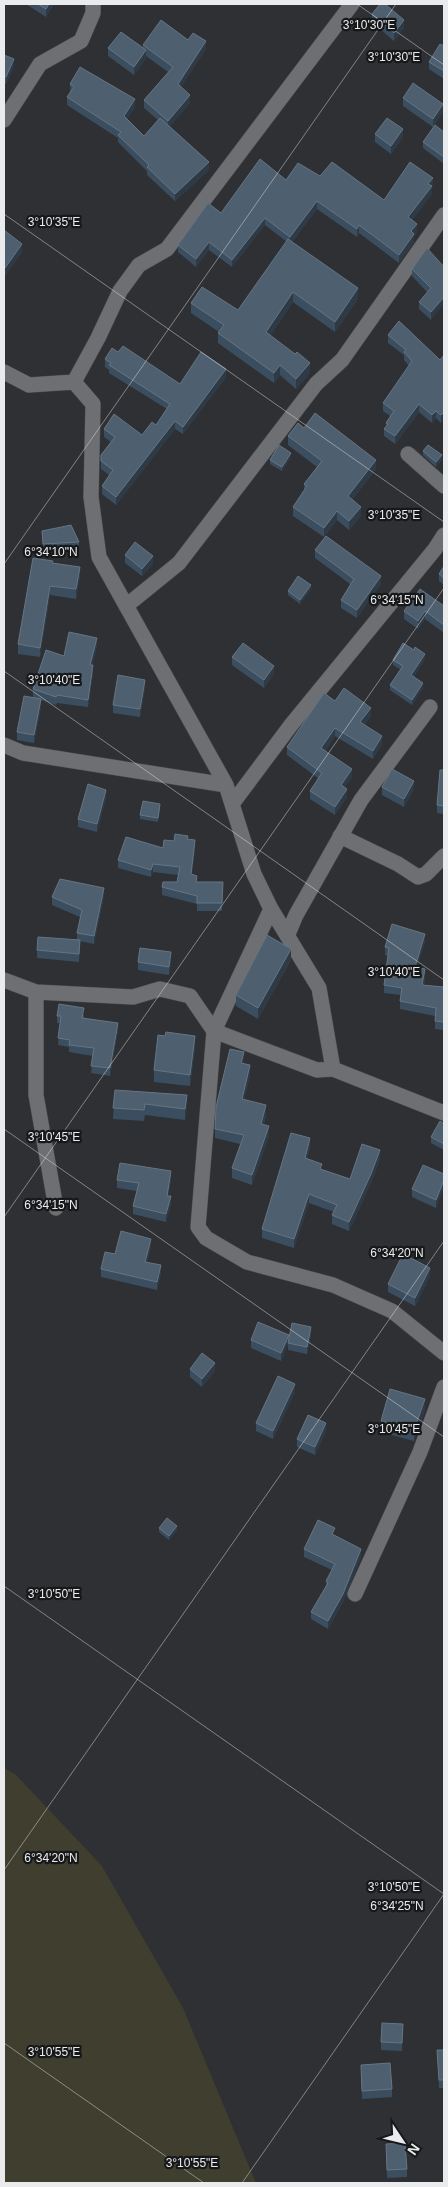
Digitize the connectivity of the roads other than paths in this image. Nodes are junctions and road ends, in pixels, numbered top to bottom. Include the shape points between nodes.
1 (94, 4) edge
2 (352, 4) edge
3 (4, 120) edge
4 (444, 215) edge
5 (4, 372) edge
6 (74, 382) junction
7 (408, 454) dead end
8 (444, 486) edge
9 (444, 534) edge
10 (126, 606) junction
11 (430, 707) dead end
12 (4, 744) edge
13 (226, 785) junction
14 (232, 804) junction
15 (340, 836) junction
16 (444, 856) edge
17 (271, 909) junction
18 (288, 934) junction
19 (4, 980) edge
20 (36, 992) junction
21 (214, 1031) junction
22 (333, 1069) junction
23 (444, 1113) edge
24 (56, 1208) dead end
25 (444, 1353) edge
26 (444, 1387) edge
27 (355, 1594) dead end

1 - 3 street via 81,42 40,64
2 - 6 street via 167,249 139,265 120,291
4 - 10 street via 342,360 316,384 180,562
5 - 6 street via 29,385
6 - 10 street via 93,404 91,497 99,557
7 - 8 street
9 - 14 street
10 - 13 street
11 - 15 street via 360,800
12 - 13 street via 23,752
13 - 14 street
14 - 17 street via 254,874
15 - 16 street via 418,877 426,874
15 - 18 street
17 - 18 street
17 - 21 street
18 - 22 street via 318,988
19 - 20 street
20 - 21 street via 133,997 160,989 190,996
20 - 24 street via 36,1095
21 - 22 street via 317,1070
21 - 25 street via 198,1227 206,1238 247,1262 333,1285 392,1311
22 - 23 street
26 - 27 street via 420,1452

